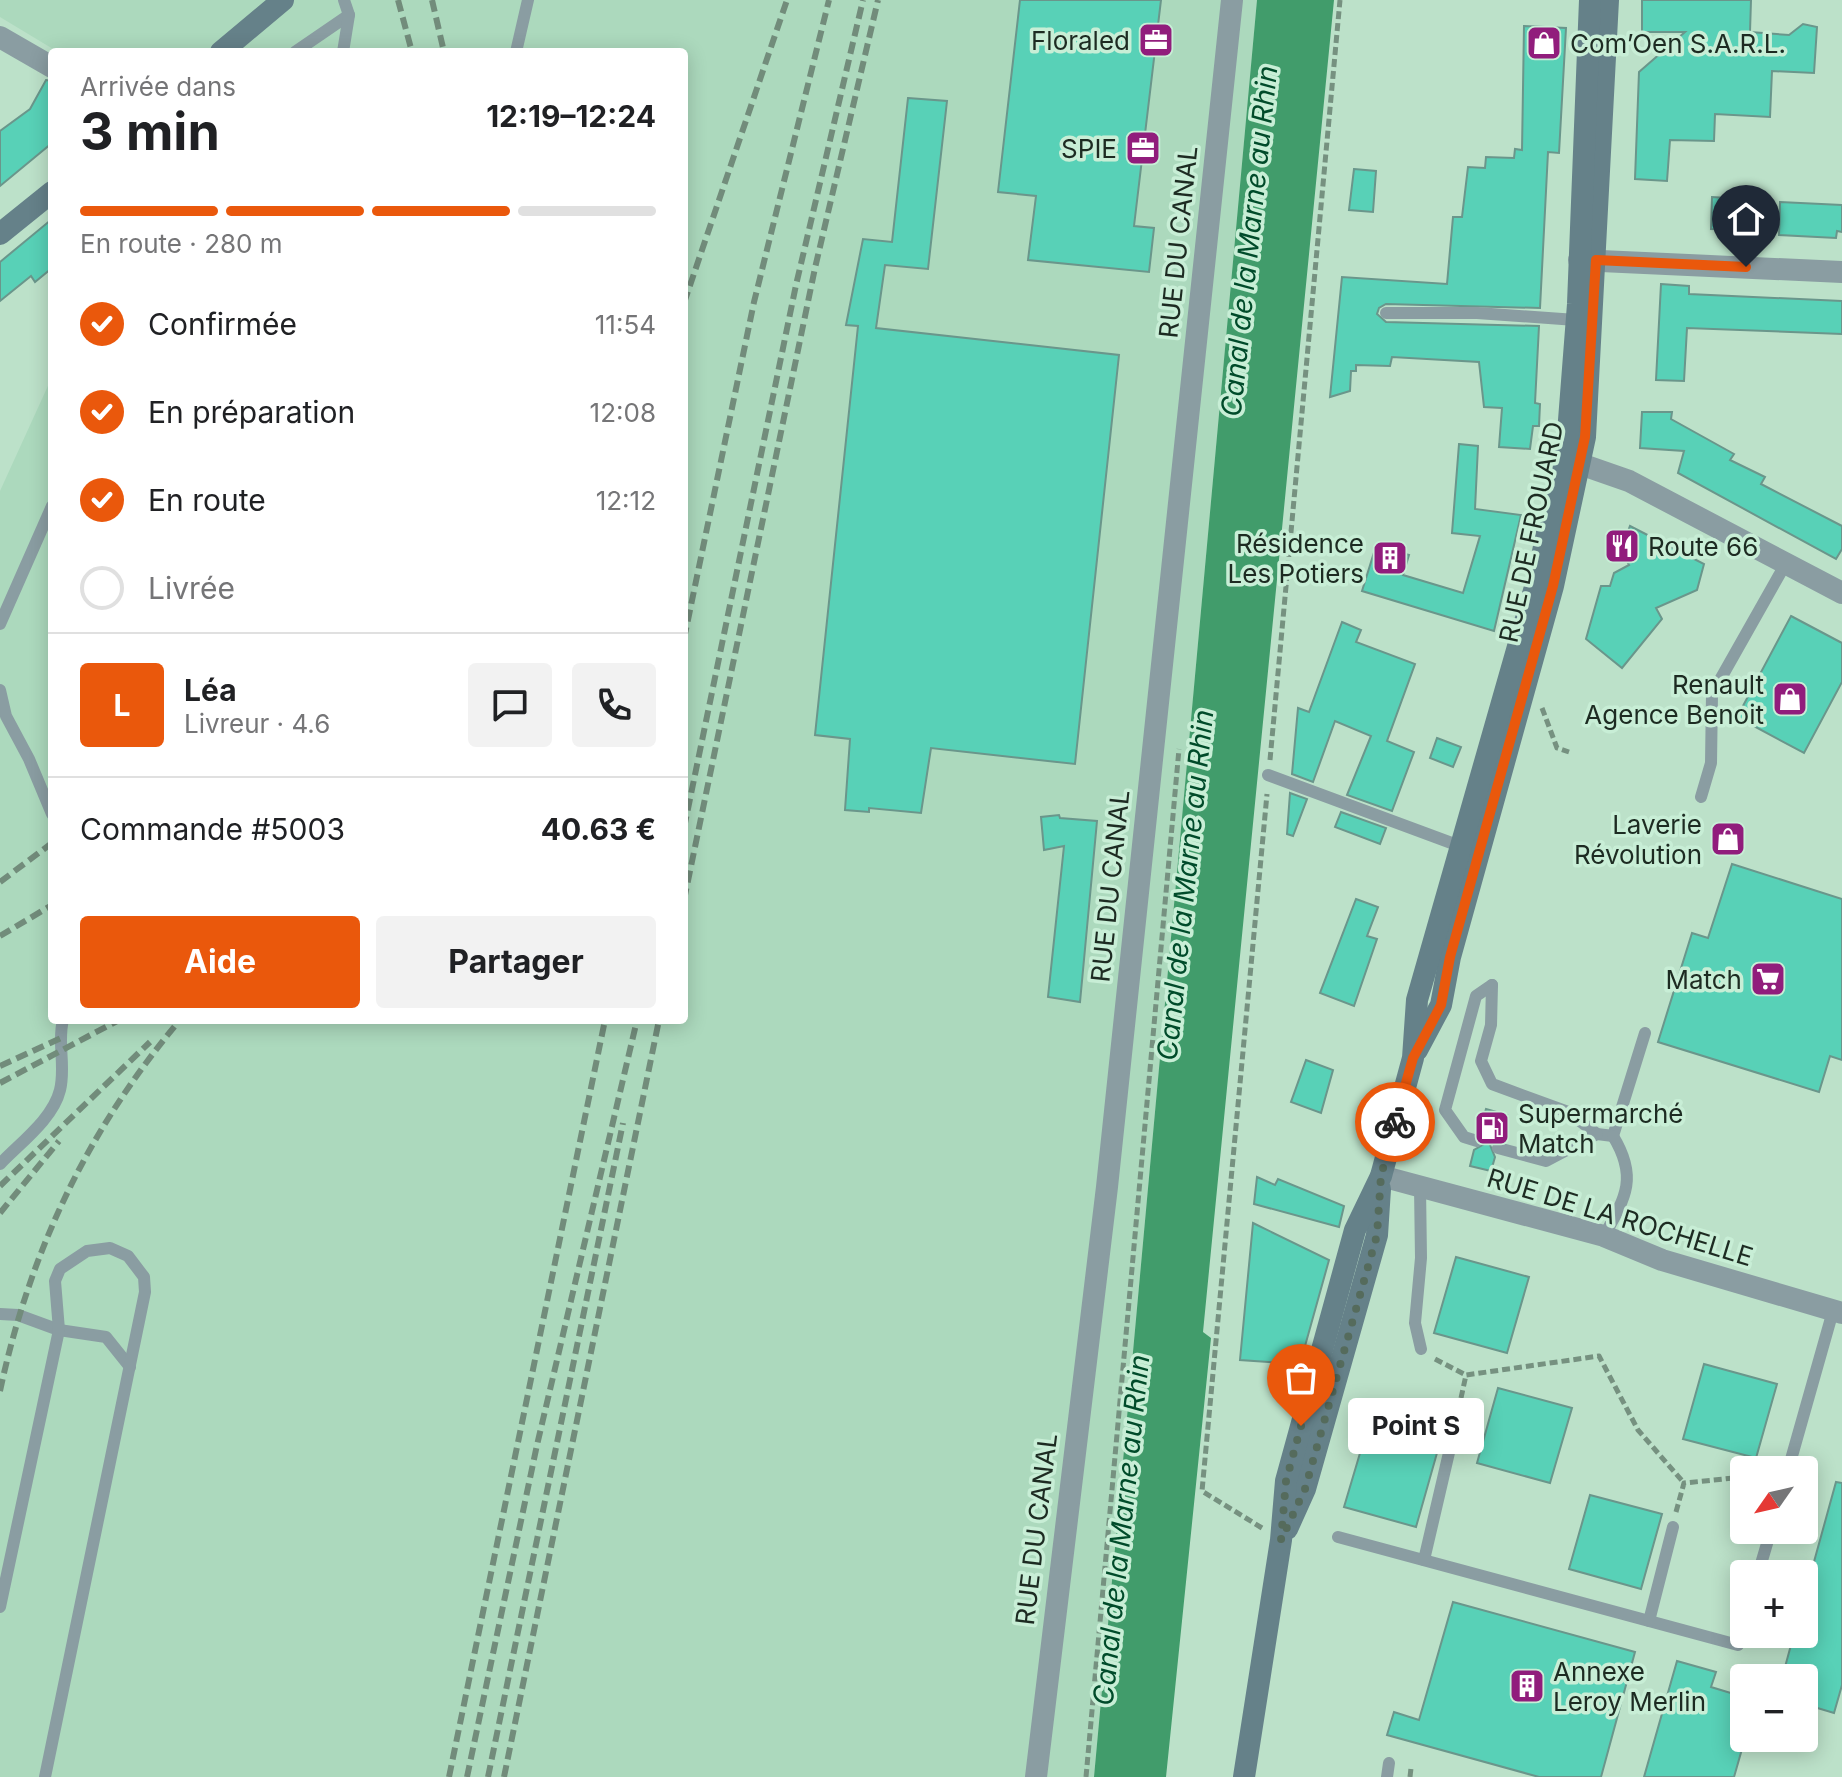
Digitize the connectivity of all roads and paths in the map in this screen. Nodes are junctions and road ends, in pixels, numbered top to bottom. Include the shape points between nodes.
1 (283, 0) edge
2 (344, 0) edge
3 (528, 0) edge
4 (1232, 0) edge
5 (1590, 0) edge
6 (1608, 0) edge
7 (349, 15) junction
8 (0, 37) edge
9 (226, 48) edge
10 (301, 48) edge
11 (344, 48) edge
12 (517, 48) edge
13 (48, 65) edge
14 (48, 195) edge
15 (0, 234) edge
16 (1588, 260) junction
17 (1842, 272) edge
18 (1386, 313) dead end
19 (1576, 320) junction
20 (1571, 461) junction
21 (48, 515) edge
22 (1786, 563) junction
23 (1842, 593) edge
24 (0, 624) edge
25 (0, 690) edge
26 (1179, 746) dead end
27 (1268, 775) dead end
28 (1701, 797) dead end
29 (48, 805) edge
30 (1471, 850) junction
31 (62, 1024) edge
32 (1645, 1033) dead end
33 (1597, 1134) junction
34 (1613, 1136) junction
35 (1477, 1141) dead end
36 (1498, 1148) dead end
37 (0, 1164) edge
38 (1381, 1176) junction
39 (1420, 1187) junction
40 (1604, 1236) junction
41 (1837, 1312) edge
42 (0, 1314) edge
43 (59, 1330) junction
44 (1421, 1349) joint
45 (130, 1367) junction
46 (1466, 1375) junction
47 (1458, 1414) joint
48 (1792, 1456) edge
49 (1730, 1478) edge
50 (1684, 1483) junction
51 (1673, 1527) joint
52 (1338, 1537) dead end
53 (1424, 1560) junction
54 (0, 1607) edge
55 (1649, 1621) junction
56 (1730, 1643) edge
57 (1389, 1763) dead end
58 (1411, 1768) dead end
59 (45, 1777) edge
60 (1036, 1777) edge
61 (1086, 1777) edge
62 (1244, 1777) edge
63 (1387, 1777) edge
64 (1410, 1777) edge

1 - 9 main road
2 - 7 lane
3 - 12 lane
4 - 60 street, RUE DU CANAL via 1107,1187
5 - 16 main road, RUE DE FROUARD
6 - 16 main road, RUE DE FROUARD
7 - 10 lane
7 - 11 lane
8 - 13 street
14 - 15 main road
16 - 17 street
16 - 19 main road, RUE DE FROUARD
16 - 20 main road, RUE DE FROUARD via 1585,437
18 - 19 lane
19 - 20 main road, RUE DE FROUARD
20 - 22 street via 1629,481
20 - 30 main road, RUE DE FROUARD via 1553,586
21 - 24 lane
22 - 23 street
22 - 28 lane via 1712,694 1711,763
25 - 29 lane via 6,716
26 - 61 path
27 - 30 lane
30 - 38 main road, RUE DE FROUARD via 1441,1005 1413,1058
31 - 37 lane via 60,1090 48,1115
32 - 34 lane
33 - 34 lane
33 - 35 lane via 1568,1112 1492,1084 1481,1061 1491,1025 1492,985 1476,996 1445,1110 1464,1137
33 - 36 lane via 1546,1161
34 - 40 lane via 1628,1162 1623,1202
38 - 39 street, RUE DE LA ROCHELLE
38 - 62 main road, RUE DE FROUARD via 1377,1235 1305,1489 1281,1540
39 - 40 street, RUE DE LA ROCHELLE
39 - 44 lane via 1415,1323
40 - 41 street, RUE DE LA ROCHELLE via 1662,1260
41 - 48 lane
42 - 43 lane
43 - 45 lane via 106,1337
43 - 45 lane via 55,1281 60,1269 87,1251 110,1248 128,1256 144,1277 145,1292
43 - 54 lane
44 - 46 path
45 - 59 lane
46 - 47 path
46 - 50 path via 1599,1356 1638,1430
47 - 53 lane
49 - 50 path
50 - 51 path
51 - 55 lane
52 - 53 lane
53 - 55 lane
55 - 56 lane
57 - 63 lane
58 - 64 path

